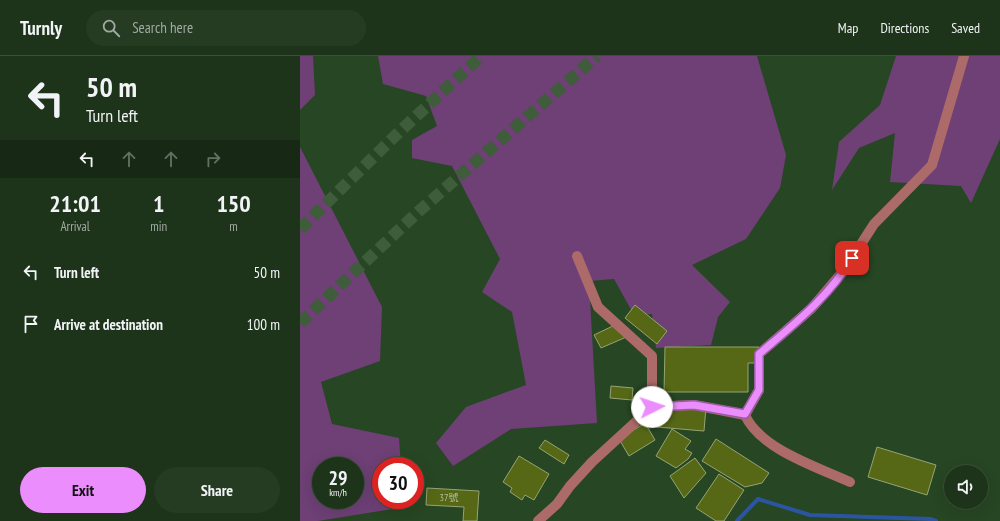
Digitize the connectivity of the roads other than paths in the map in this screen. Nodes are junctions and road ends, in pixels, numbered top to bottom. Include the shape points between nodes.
1 (964, 56) edge
2 (577, 256) dead end
3 (652, 407) junction
4 (745, 414) junction
5 (850, 482) dead end
6 (538, 521) edge

1 - 4 street via 932,165 874,224 845,269 811,309 759,354 759,390
2 - 3 street via 598,307 652,356
3 - 4 street via 694,405
3 - 6 street via 592,462 557,504
4 - 5 street via 749,425 758,434 793,457

